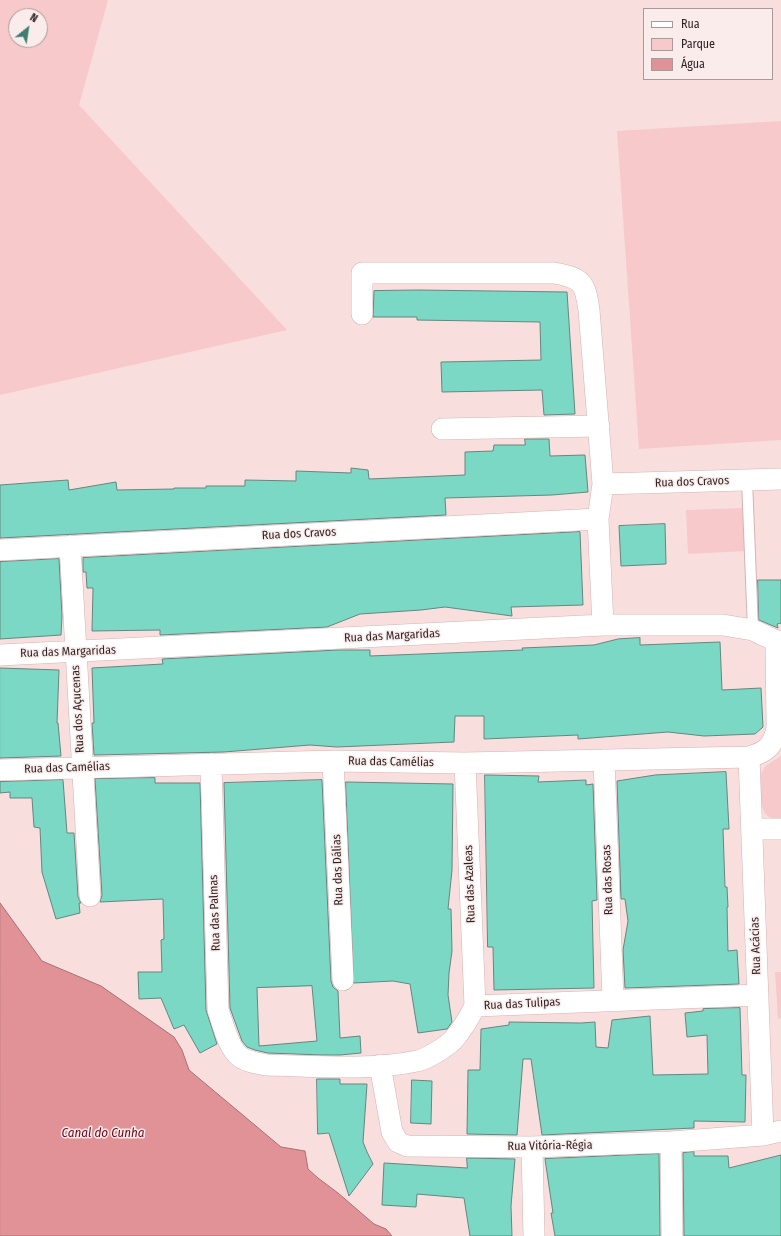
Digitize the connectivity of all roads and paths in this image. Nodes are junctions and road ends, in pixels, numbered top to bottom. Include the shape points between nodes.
1 (362, 314) dead end
2 (599, 426) junction
3 (442, 429) dead end
4 (781, 479) edge
5 (747, 480) junction
6 (603, 484) junction
7 (598, 519) junction
8 (70, 546) junction
9 (0, 550) edge
10 (603, 625) junction
11 (753, 630) junction
12 (778, 641) edge
13 (75, 652) junction
14 (0, 655) edge
15 (749, 756) junction
16 (604, 760) junction
17 (333, 761) junction
18 (465, 763) junction
19 (211, 764) junction
20 (82, 767) junction
21 (0, 770) edge
22 (781, 829) edge
23 (752, 830) junction
24 (90, 896) dead end
25 (342, 980) dead end
26 (758, 995) junction
27 (613, 1000) junction
28 (475, 1006) junction
29 (239, 1056) joint
30 (380, 1065) junction
31 (772, 1133) edge
32 (671, 1142) junction
33 (532, 1147) junction
34 (534, 1236) edge
35 (672, 1236) edge

1 - 2 street via 362,273 554,273 569,276 581,282 586,292
2 - 3 street
2 - 6 street
4 - 5 street, Rua dos Cravos
5 - 6 street, Rua dos Cravos
5 - 11 lane
6 - 7 street
7 - 8 street, Rua dos Cravos
7 - 10 street
8 - 9 street, Rua dos Cravos
8 - 13 street, Rua dos Açucenas
10 - 11 street, Rua das Margaridas via 723,625
10 - 13 street, Rua das Margaridas
11 - 12 street, Rua das Margaridas
12 - 15 street, Rua das Camélias via 775,738 761,753
13 - 14 street, Rua das Margaridas
13 - 20 street, Rua dos Açucenas
15 - 16 street, Rua das Camélias
15 - 23 street, Rua Acácias
16 - 18 street, Rua das Camélias
16 - 27 street, Rua das Rosas
17 - 18 street, Rua das Camélias
17 - 19 street, Rua das Camélias
17 - 25 street, Rua das Dálias
18 - 28 street, Rua das Azaleas
19 - 20 street, Rua das Camélias
19 - 29 street, Rua das Palmas via 218,1010 228,1041
20 - 21 street, Rua das Camélias
20 - 24 street, Rua dos Açucenas
22 - 23 street
23 - 26 street, Rua Acácias
26 - 27 street, Rua das Tulipas
26 - 31 street, Rua Acácias
27 - 28 street, Rua das Tulipas
28 - 30 street, Rua das Tulipas via 453,1040 438,1052 418,1061
29 - 30 street, Rua das Tulipas via 267,1065
30 - 33 street, Rua Vitória-Régia via 392,1132 398,1142 407,1146
31 - 32 street, Rua Vitória-Régia
32 - 33 street, Rua Vitória-Régia
32 - 35 street
33 - 34 street

